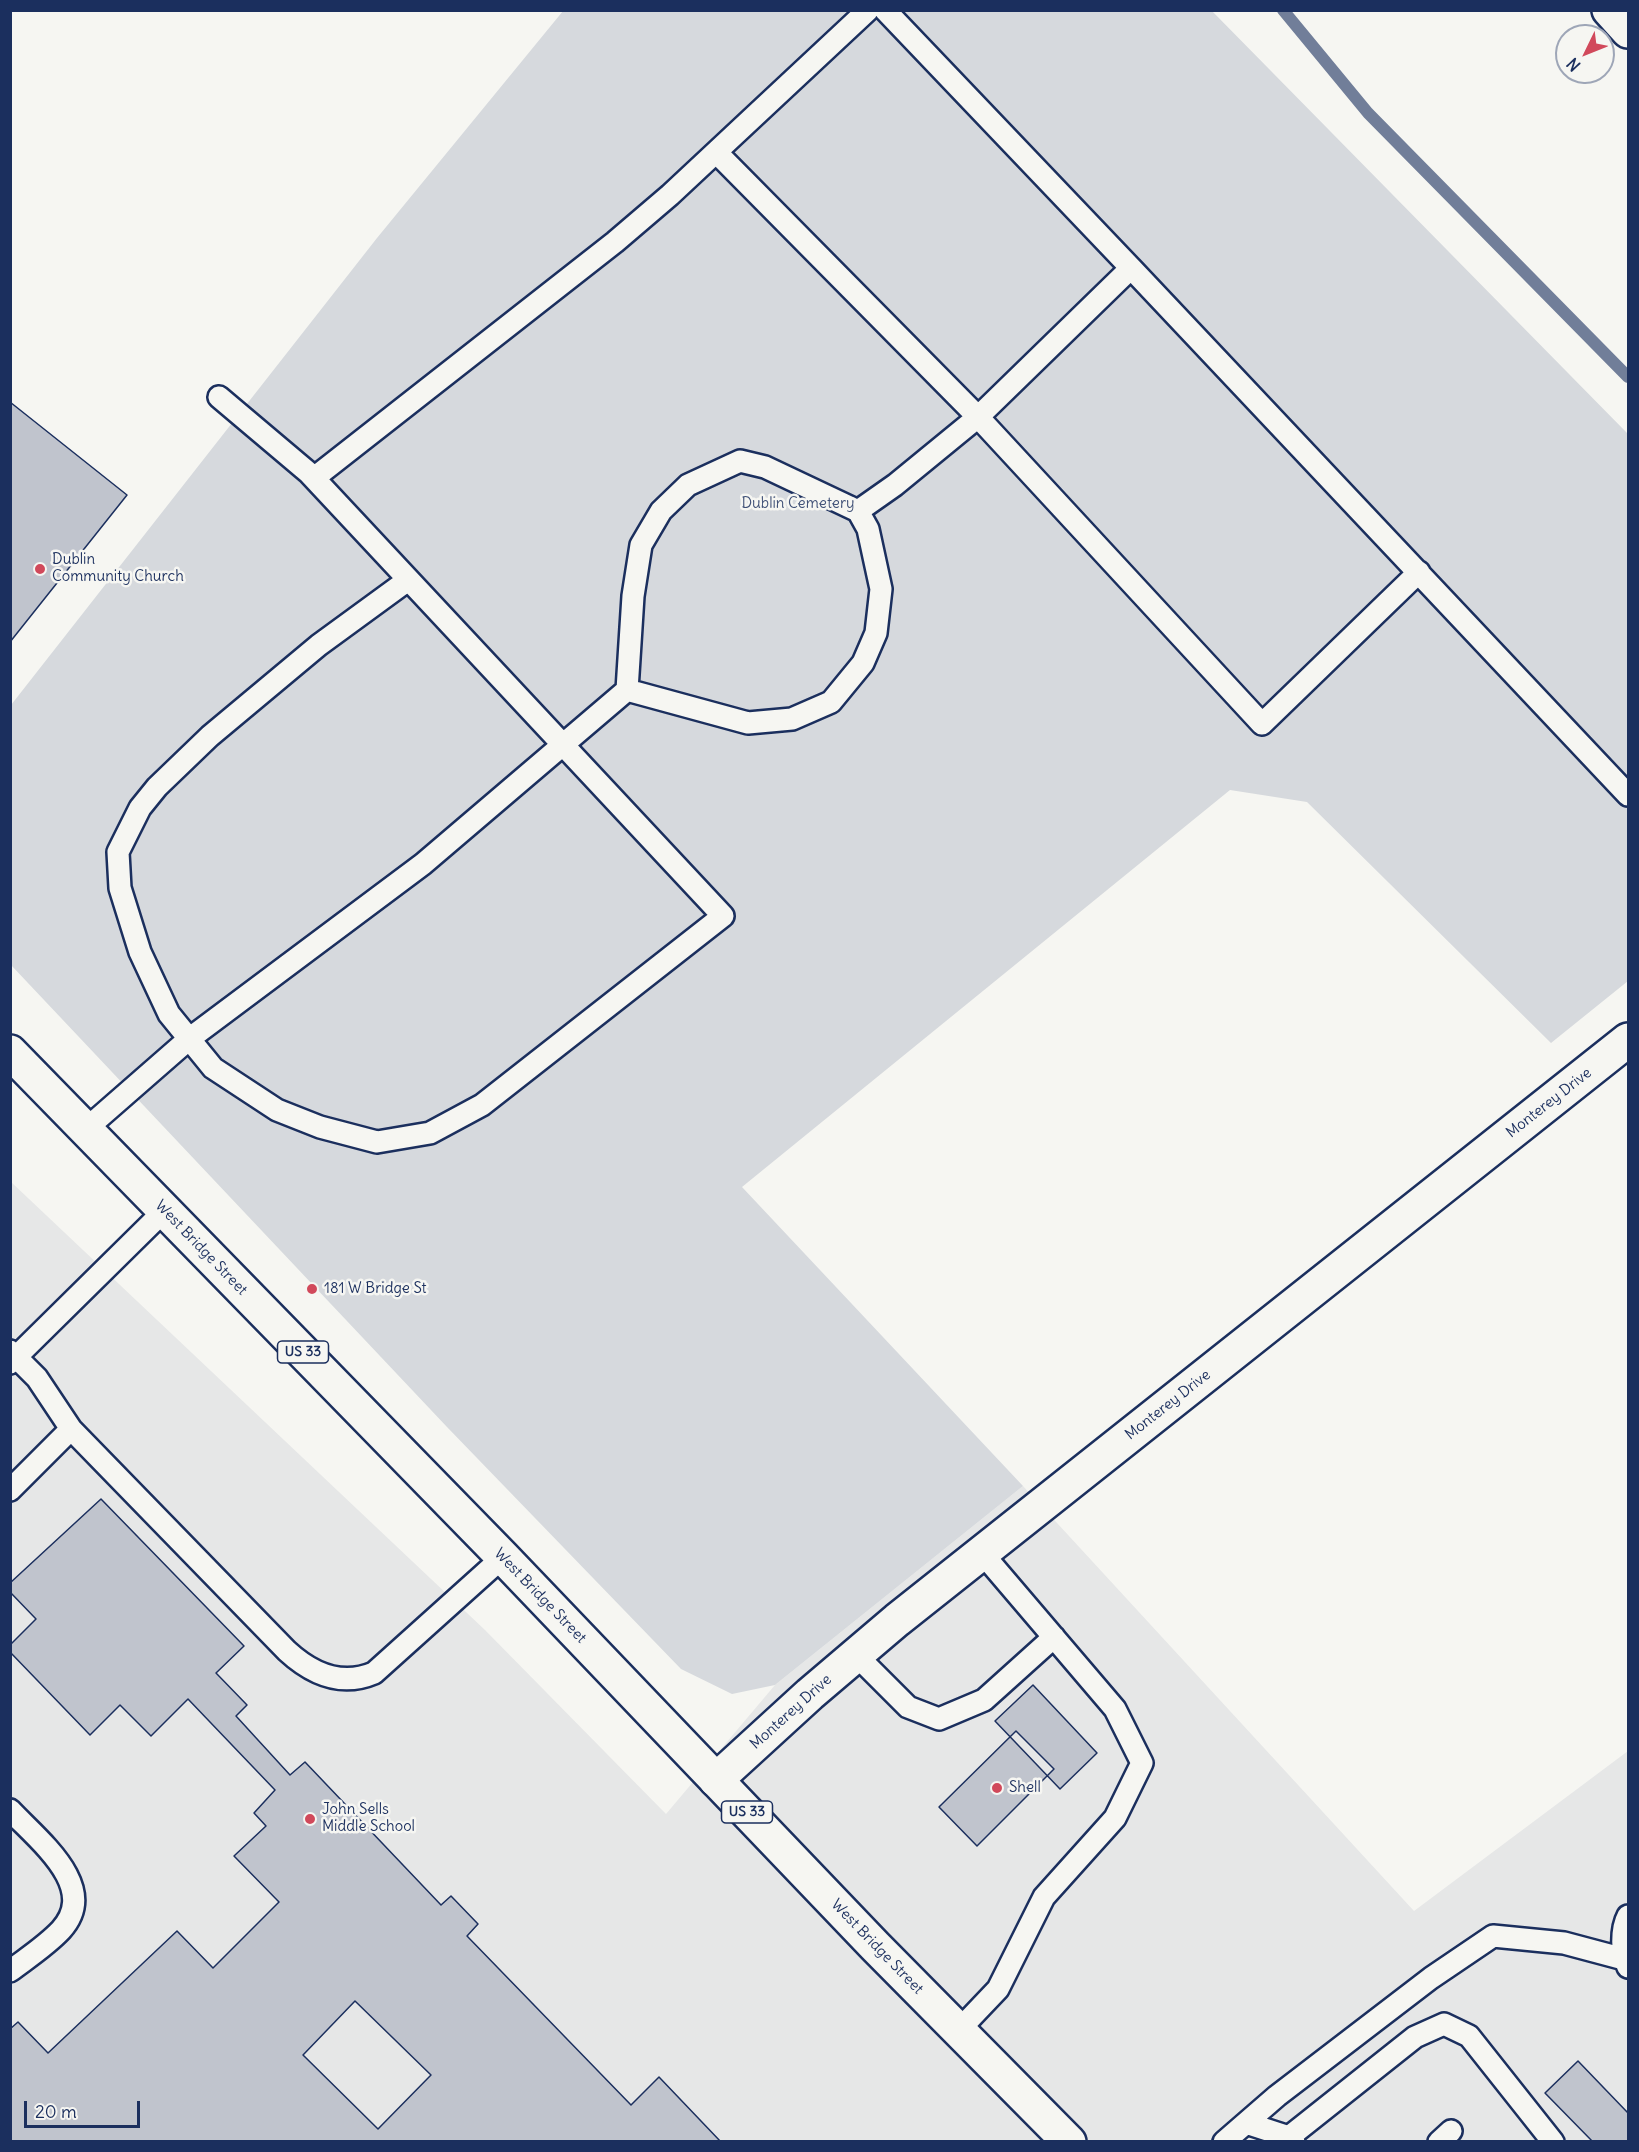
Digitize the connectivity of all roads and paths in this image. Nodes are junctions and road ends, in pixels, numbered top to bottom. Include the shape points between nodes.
1 (868, 10) edge
2 (885, 10) edge
3 (1609, 10) edge
4 (1629, 31) edge
5 (716, 152) junction
6 (1131, 268) junction
7 (219, 397) dead end
8 (978, 417) junction
9 (314, 478) junction
10 (858, 511) junction
11 (1419, 572) junction
12 (408, 580) junction
13 (627, 690) junction
14 (563, 746) junction
15 (1629, 795) edge
16 (189, 1039) junction
17 (1629, 1040) edge
18 (10, 1052) edge
19 (86, 1129) junction
20 (165, 1210) junction
21 (12, 1357) edge
22 (71, 1429) junction
23 (10, 1490) edge
24 (982, 1553) junction
25 (503, 1557) junction
26 (1054, 1637) junction
27 (856, 1655) junction
28 (716, 1780) junction
29 (10, 1810) edge
30 (1629, 1916) edge
31 (1626, 1963) edge
32 (10, 1971) edge
33 (959, 2030) junction
34 (1246, 2123) junction
35 (1055, 2137) edge
36 (1291, 2139) edge
37 (1224, 2142) edge
38 (1553, 2142) edge

1 - 5 lane
2 - 6 lane
3 - 4 main road
5 - 8 lane
5 - 9 lane via 615,242
6 - 8 lane
6 - 11 lane
7 - 9 lane
8 - 10 lane
8 - 11 lane via 1262,724
9 - 12 lane
10 - 13 lane via 765,467 740,461 688,485 661,511 641,545 633,596
10 - 13 lane via 867,529 880,589 876,633 863,663 831,702 792,719 748,723
11 - 15 lane
12 - 14 lane
12 - 16 lane via 319,645 210,736 140,808 117,852 120,888 140,952 169,1014
13 - 14 lane
14 - 16 lane via 423,864
14 - 16 lane via 723,916 482,1105 430,1133 377,1142 320,1127 277,1110 213,1068
16 - 19 lane
17 - 24 main road, Monterey Drive
18 - 19 main road, West Bridge Street / US 33
19 - 20 main road, West Bridge Street / US 33
20 - 21 lane
20 - 25 main road, West Bridge Street / US 33
21 - 22 lane via 37,1378
22 - 23 lane
22 - 25 lane via 287,1651 325,1676 351,1680 379,1670
24 - 26 lane
24 - 27 main road, Monterey Drive
25 - 28 main road, West Bridge Street / US 33
26 - 27 lane via 984,1700 939,1719 908,1707
26 - 33 lane via 1115,1709 1142,1763 1115,1818 1044,1897 998,1989
27 - 28 main road, Monterey Drive
28 - 33 main road, West Bridge Street / US 33
29 - 32 lane via 67,1874 75,1903 62,1929
30 - 31 lane via 1624,1923
31 - 34 lane via 1564,1943 1493,1936 1431,1978
33 - 35 main road, West Bridge Street / US 33
34 - 36 lane
34 - 37 lane
36 - 38 lane via 1415,2037 1444,2024 1469,2036

